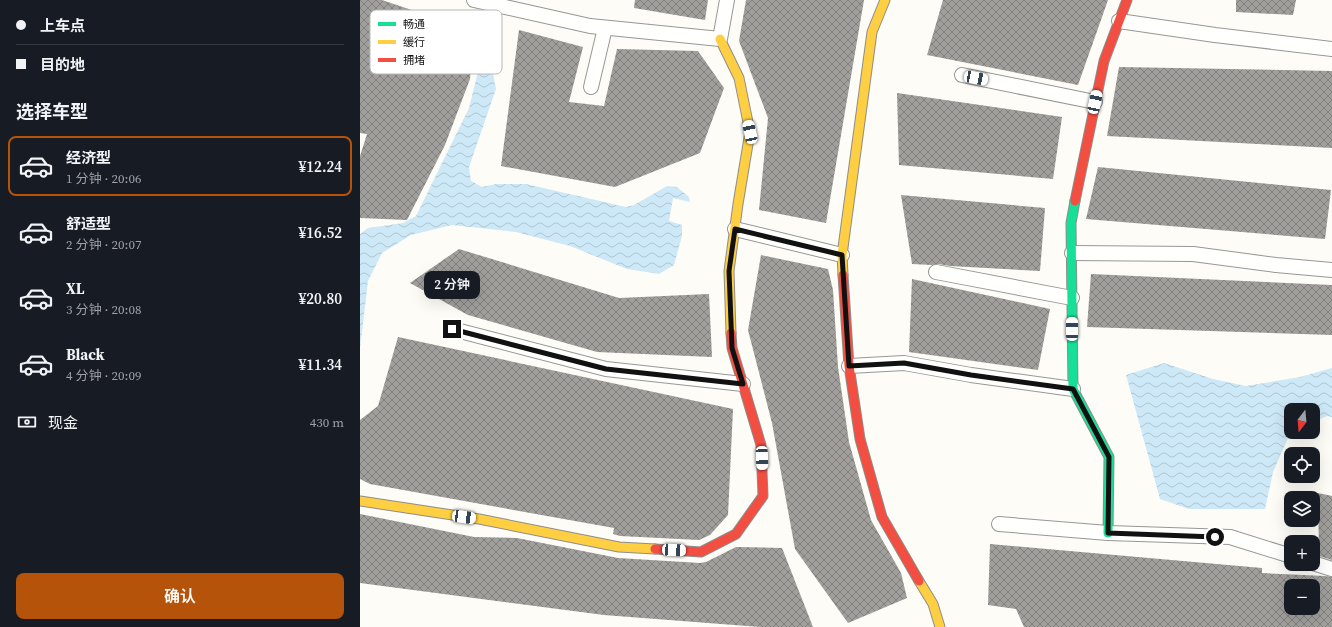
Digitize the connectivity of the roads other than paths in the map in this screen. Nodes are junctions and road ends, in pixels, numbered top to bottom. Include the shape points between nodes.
1 (474, 0) edge
2 (727, 0) edge
3 (885, 0) edge
4 (1127, 0) edge
5 (1119, 20) junction
6 (605, 28) junction
7 (720, 39) junction
8 (1332, 49) edge
9 (962, 75) dead end
10 (591, 87) dead end
11 (1095, 102) junction
12 (735, 229) junction
13 (1072, 253) junction
14 (842, 255) junction
15 (1332, 270) edge
16 (936, 272) dead end
17 (1072, 298) junction
18 (452, 329) dead end
19 (849, 366) junction
20 (743, 384) junction
21 (1073, 389) junction
22 (360, 501) edge
23 (999, 524) dead end
24 (1108, 533) junction
25 (1284, 554) edge
26 (1320, 565) edge
27 (1332, 569) edge
28 (940, 627) edge

1 - 6 street
2 - 7 street
3 - 14 street via 872,32
4 - 5 street
5 - 8 street
5 - 11 street via 1104,61
6 - 7 street
6 - 10 street
7 - 12 street via 739,78 750,132
9 - 11 street
11 - 13 street via 1072,223
12 - 14 street
12 - 20 street via 729,271 732,348
13 - 15 street via 1193,254
13 - 17 street
14 - 19 street
16 - 17 street
17 - 21 street
18 - 20 street via 606,369
19 - 21 street via 904,363
19 - 28 street via 860,439 882,517 933,604
20 - 22 street via 761,445 763,496 736,534 702,552 619,547 479,519
21 - 24 street via 1109,457
23 - 24 street
24 - 25 street via 1230,537
26 - 27 street

